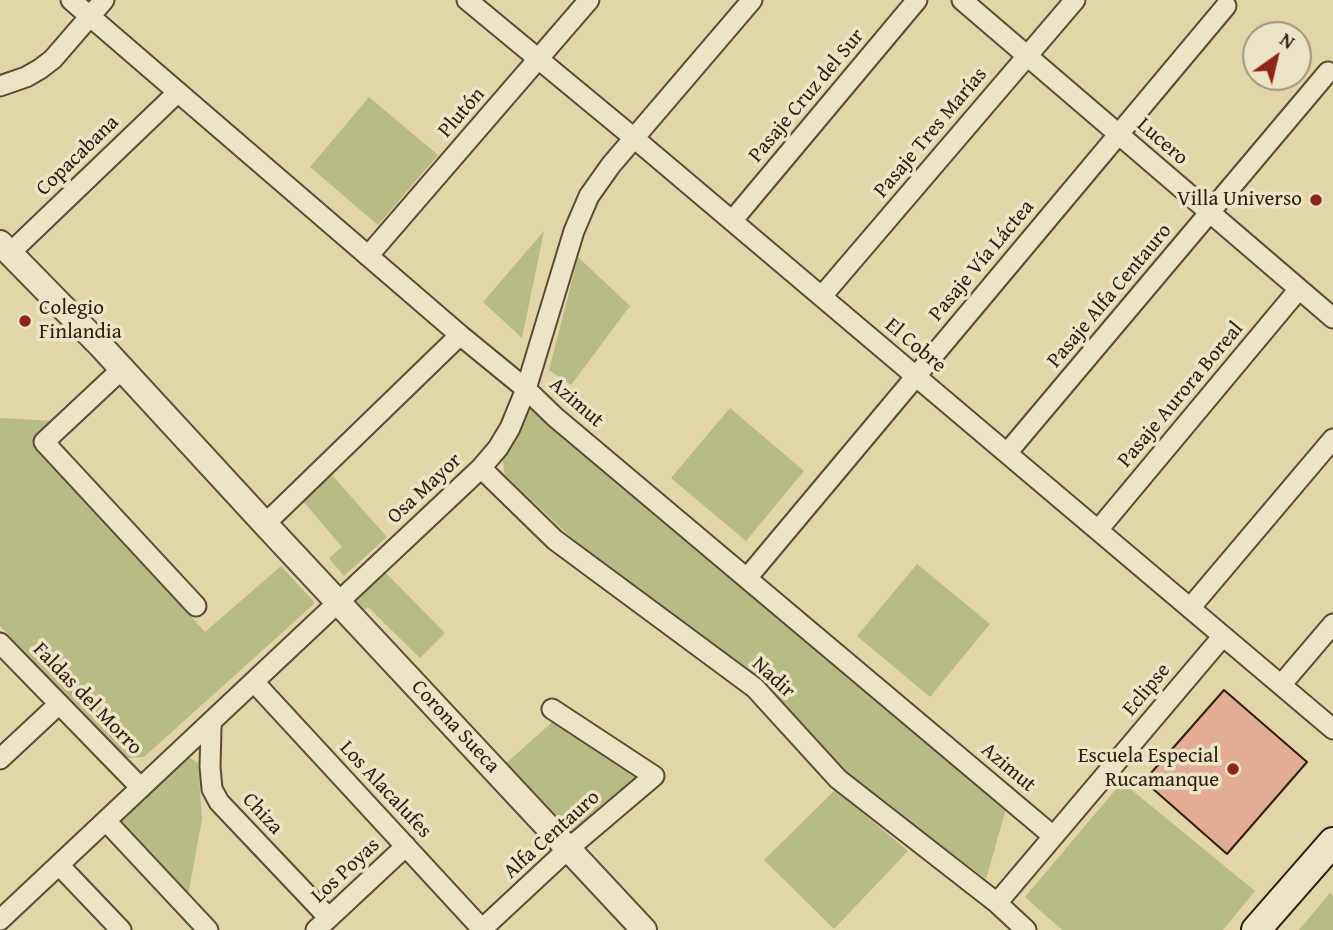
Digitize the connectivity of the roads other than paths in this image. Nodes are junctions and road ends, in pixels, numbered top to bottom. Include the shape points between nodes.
1 (71, 0) edge
2 (104, 0) edge
3 (467, 0) edge
4 (589, 0) edge
5 (752, 0) edge
6 (917, 0) edge
7 (962, 0) edge
8 (1075, 0) edge
9 (1226, 6) dead end
10 (90, 16) junction
11 (1027, 56) junction
12 (539, 60) junction
13 (1328, 72) dead end
14 (0, 86) edge
15 (178, 92) junction
16 (1118, 134) junction
17 (634, 138) junction
18 (1210, 213) junction
19 (732, 220) junction
20 (5, 248) edge
21 (368, 256) junction
22 (1299, 289) junction
23 (822, 296) junction
24 (1333, 318) edge
25 (460, 335) junction
26 (122, 369) junction
27 (916, 376) junction
28 (526, 389) junction
29 (1333, 439) edge
30 (1007, 453) junction
31 (481, 468) junction
32 (265, 524) junction
33 (1098, 530) junction
34 (747, 578) junction
35 (338, 602) junction
36 (196, 606) dead end
37 (1190, 608) junction
38 (1333, 624) edge
39 (1223, 636) junction
40 (0, 643) edge
41 (254, 682) junction
42 (1281, 685) junction
43 (59, 704) junction
44 (552, 709) dead end
45 (212, 721) junction
46 (1333, 729) edge
47 (0, 759) edge
48 (141, 788) junction
49 (106, 821) junction
50 (1053, 836) junction
51 (1333, 842) edge
52 (406, 846) junction
53 (568, 849) junction
54 (59, 865) junction
55 (997, 903) junction
56 (0, 920) edge
57 (323, 924) edge
58 (482, 929) edge
59 (121, 930) edge
60 (208, 930) edge
61 (644, 930) edge
62 (1026, 930) edge
63 (1256, 930) edge

1 - 10 street, Azimut
2 - 10 street
3 - 12 street, El Cobre
4 - 12 street, Plutón
5 - 17 street, Osa Mayor
6 - 19 street, Pasaje Cruz del Sur
7 - 11 street, Lucero
8 - 11 street, Pasaje Tres Marías
9 - 16 street, Pasaje Vía Láctea
10 - 14 street via 53,59 26,77
10 - 15 street, Azimut
11 - 16 street, Lucero
11 - 23 street, Pasaje Tres Marías
12 - 17 street, El Cobre
12 - 21 street, Plutón
13 - 18 street, Pasaje Alfa Centauro
15 - 20 street, Copacabana
15 - 21 street, Azimut
16 - 18 street, Lucero
16 - 27 street, Pasaje Vía Láctea
17 - 19 street, El Cobre
17 - 28 street, Osa Mayor via 581,211
18 - 22 street, Lucero
18 - 30 street, Pasaje Alfa Centauro
19 - 23 street, El Cobre
20 - 26 street, Corona Sueca
21 - 25 street, Azimut
22 - 24 street, Lucero
22 - 33 street, Pasaje Aurora Boreal
23 - 27 street, El Cobre
25 - 28 street, Azimut
25 - 32 street
26 - 32 street, Corona Sueca
26 - 36 street via 44,442
27 - 30 street, El Cobre
27 - 34 street, Pasaje Vía Láctea
28 - 31 street, Osa Mayor via 510,428
28 - 34 street, Azimut
29 - 37 street
30 - 33 street, El Cobre
31 - 35 street, Osa Mayor
31 - 55 street, Nadir via 555,540 755,688 838,779
32 - 35 street, Corona Sueca
33 - 37 street, El Cobre
34 - 50 street, Azimut
35 - 41 street, Osa Mayor
35 - 53 street, Corona Sueca
37 - 39 street, El Cobre
38 - 42 street
39 - 42 street, El Cobre
39 - 50 street, Eclipse
40 - 43 street, Faldas del Morro
41 - 45 street, Osa Mayor
41 - 52 street, Los Alacalufes
42 - 46 street, El Cobre
43 - 47 street
43 - 48 street, Faldas del Morro
44 - 53 street, Alfa Centauro via 654,776
45 - 48 street, Osa Mayor
45 - 57 street, Chiza via 210,767 212,789 219,802
48 - 49 street, Osa Mayor
49 - 54 street, Osa Mayor
49 - 60 street
50 - 55 street, Eclipse
51 - 63 main road
52 - 57 street, Los Poyas
52 - 58 street, Los Alacalufes
53 - 58 street, Alfa Centauro
53 - 61 street, Corona Sueca
54 - 56 street, Osa Mayor
54 - 59 street
55 - 62 street, Nadir

